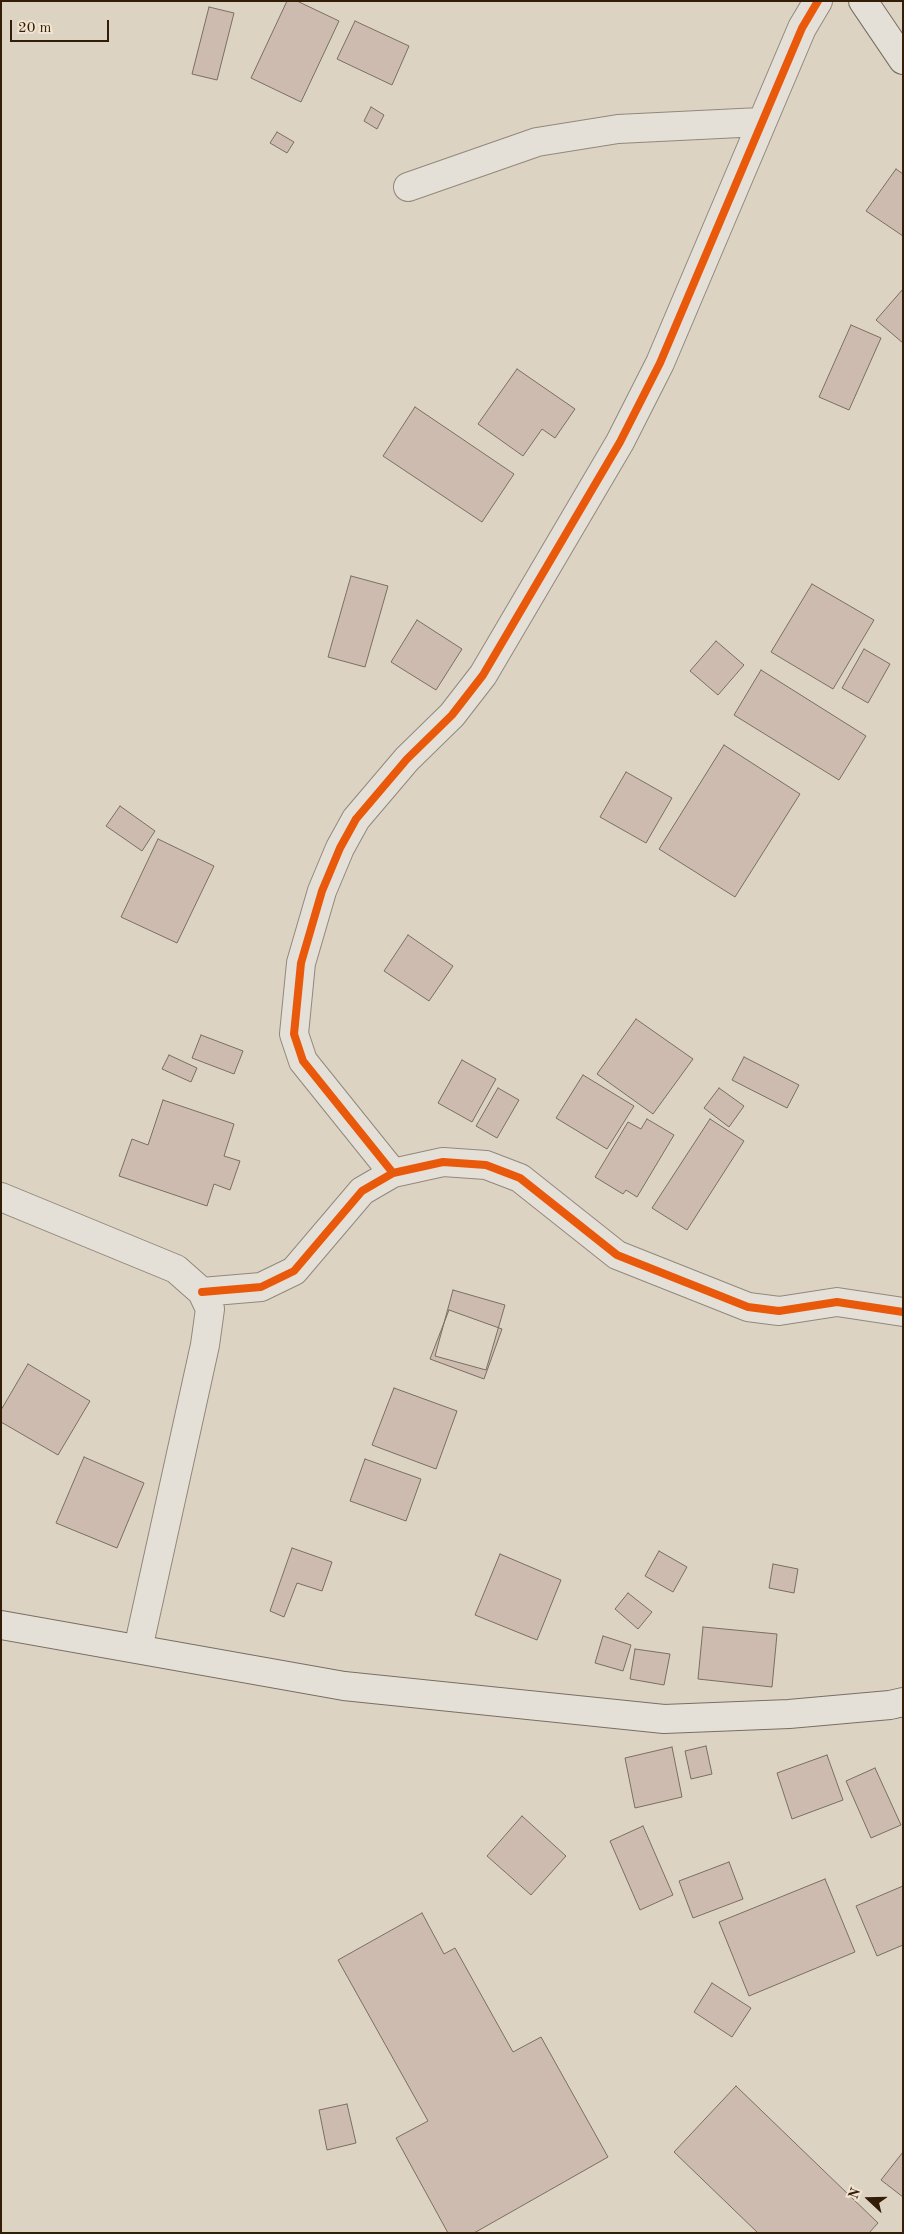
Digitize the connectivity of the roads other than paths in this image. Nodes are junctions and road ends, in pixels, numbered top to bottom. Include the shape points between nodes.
1 (818, 1) edge
2 (864, 1) edge
3 (903, 60) edge
4 (760, 122) junction
5 (408, 188) dead end
6 (393, 1172) junction
7 (1, 1197) edge
8 (202, 1292) junction
9 (903, 1312) edge
10 (1, 1625) edge
11 (138, 1650) junction
12 (903, 1702) edge

1 - 4 street via 802,28
2 - 3 street
4 - 5 street via 618,129 537,142
4 - 6 street via 660,363 620,442 483,675 452,715 407,759 356,819 322,891 301,963 294,1034 303,1061
6 - 8 street via 362,1191 294,1270 261,1287
6 - 9 street via 443,1162 486,1165 520,1178 617,1255 748,1307 779,1311 837,1302
7 - 8 street via 176,1269
8 - 11 street via 210,1309 205,1344
10 - 11 street
11 - 12 street via 344,1686 664,1719 789,1714

